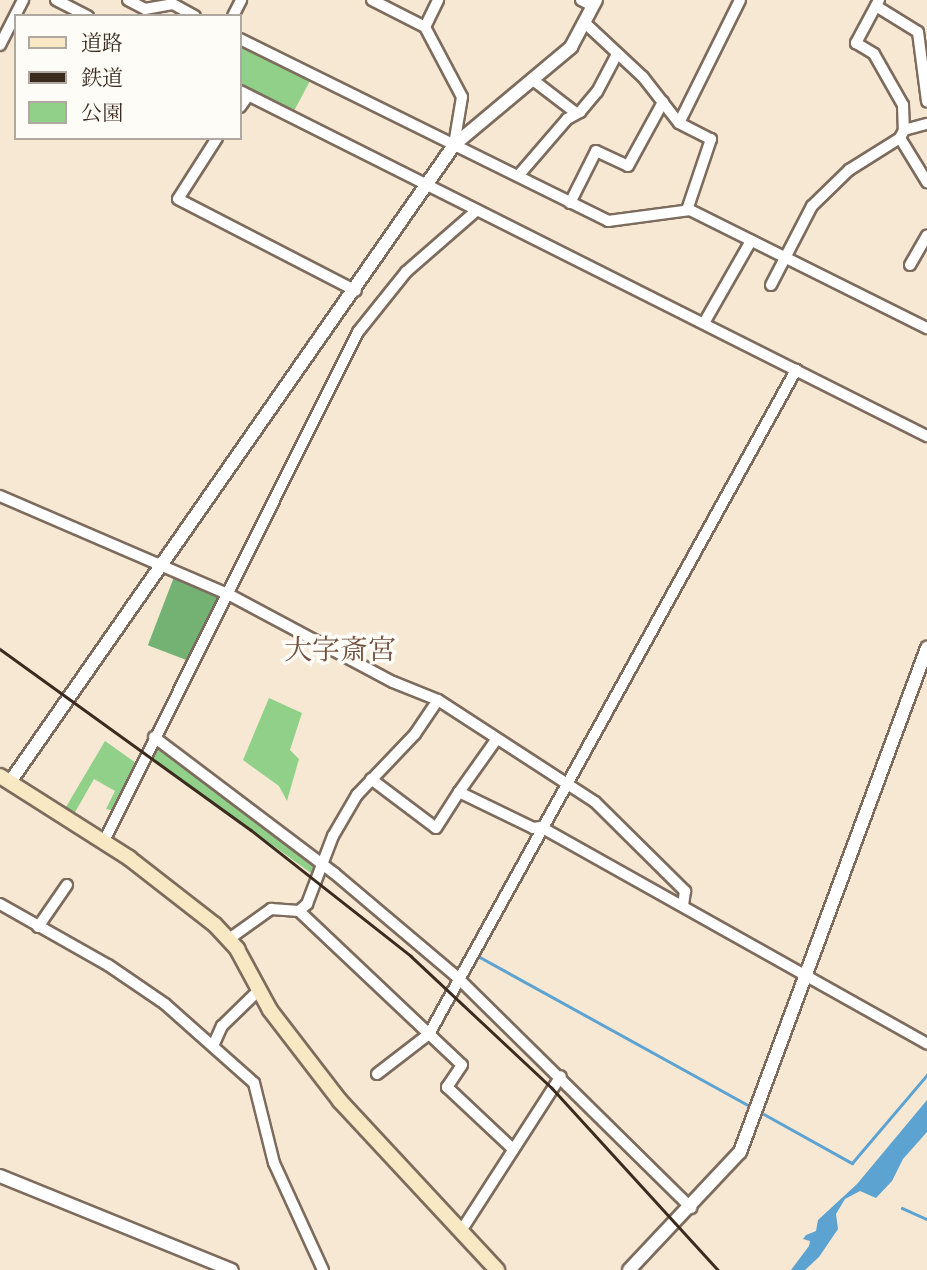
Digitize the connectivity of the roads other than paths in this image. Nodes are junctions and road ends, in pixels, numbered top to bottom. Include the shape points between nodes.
1 (128, 0) edge
2 (372, 0) edge
3 (438, 0) edge
4 (740, 0) edge
5 (60, 1) edge
6 (174, 2) edge
7 (590, 2) edge
8 (877, 3) edge
9 (84, 14) edge
10 (192, 14) edge
11 (14, 18) edge
12 (584, 23) junction
13 (425, 27) junction
14 (922, 32) edge
15 (242, 39) edge
16 (0, 45) edge
17 (617, 54) junction
18 (533, 80) junction
19 (244, 93) edge
20 (927, 101) edge
21 (663, 102) junction
22 (576, 113) junction
23 (679, 123) junction
24 (927, 124) edge
25 (902, 134) junction
26 (216, 140) edge
27 (454, 145) junction
28 (517, 176) junction
29 (927, 182) edge
30 (429, 186) junction
31 (570, 203) junction
32 (477, 209) junction
33 (687, 210) junction
34 (927, 236) edge
35 (751, 241) junction
36 (784, 257) junction
37 (910, 265) dead end
38 (771, 285) dead end
39 (356, 291) junction
40 (704, 323) junction
41 (927, 328) edge
42 (796, 370) junction
43 (927, 436) edge
44 (0, 496) edge
45 (164, 565) junction
46 (228, 594) junction
47 (927, 648) edge
48 (438, 700) junction
49 (154, 737) junction
50 (496, 740) junction
51 (5, 779) edge
52 (371, 779) junction
53 (566, 783) junction
54 (459, 792) junction
55 (541, 827) junction
56 (104, 841) junction
57 (324, 867) junction
58 (67, 885) dead end
59 (0, 904) edge
60 (683, 906) junction
61 (299, 911) junction
62 (38, 927) junction
63 (229, 939) junction
64 (806, 976) junction
65 (457, 977) junction
66 (258, 991) junction
67 (429, 1034) junction
68 (927, 1044) edge
69 (213, 1046) junction
70 (377, 1074) dead end
71 (561, 1076) junction
72 (513, 1149) junction
73 (0, 1176) edge
74 (691, 1208) junction
75 (461, 1231) junction
76 (232, 1270) edge
77 (323, 1270) edge
78 (497, 1270) edge
79 (629, 1270) edge

1 - 6 street via 145,9
2 - 13 street
3 - 13 street
4 - 23 street
5 - 9 street
6 - 10 street
7 - 12 street
8 - 14 street
8 - 25 street via 856,43 874,54 903,105
11 - 16 street
12 - 17 street
12 - 18 street via 571,47
13 - 27 street via 462,97
14 - 20 street
15 - 27 street
17 - 21 street
17 - 22 street via 597,92
18 - 22 street
18 - 27 street
19 - 30 street
21 - 23 street
21 - 31 street via 628,166 596,150
22 - 28 street
23 - 33 street via 710,139
24 - 25 street
25 - 29 street
25 - 36 street via 849,170 812,206
26 - 39 street via 178,199
27 - 28 street
27 - 30 street
28 - 31 street
30 - 32 street
30 - 39 street
31 - 33 street via 614,224
32 - 40 street
32 - 46 street via 406,272 361,327
33 - 35 street
34 - 37 street
35 - 36 street
35 - 40 street
36 - 38 street
36 - 41 street
39 - 45 street
40 - 42 street
42 - 43 street
42 - 53 street
44 - 45 street
45 - 46 street
45 - 51 street
46 - 48 street via 393,682
46 - 49 street
47 - 64 street
48 - 50 street
48 - 52 street via 415,734
49 - 56 street
49 - 57 street
50 - 53 street
50 - 54 street
51 - 56 main road
52 - 54 street via 436,828
52 - 57 street via 333,836
53 - 55 street
53 - 60 street via 595,802 649,853 685,891
54 - 55 street via 533,828
55 - 60 street
55 - 65 street
56 - 63 main road via 170,886
57 - 61 street
57 - 65 street
58 - 62 street
59 - 62 street
60 - 64 street
61 - 63 street via 271,909
61 - 67 street
62 - 69 street via 156,998
63 - 66 main road
64 - 68 street
64 - 74 street via 740,1152
65 - 67 street
65 - 71 street
66 - 69 street via 229,1017
66 - 75 main road via 340,1101
67 - 70 street
67 - 72 street via 462,1065 447,1087
69 - 77 street via 259,1091 274,1163
71 - 72 street
71 - 74 street
72 - 75 street
73 - 76 street
74 - 79 street
75 - 78 main road

